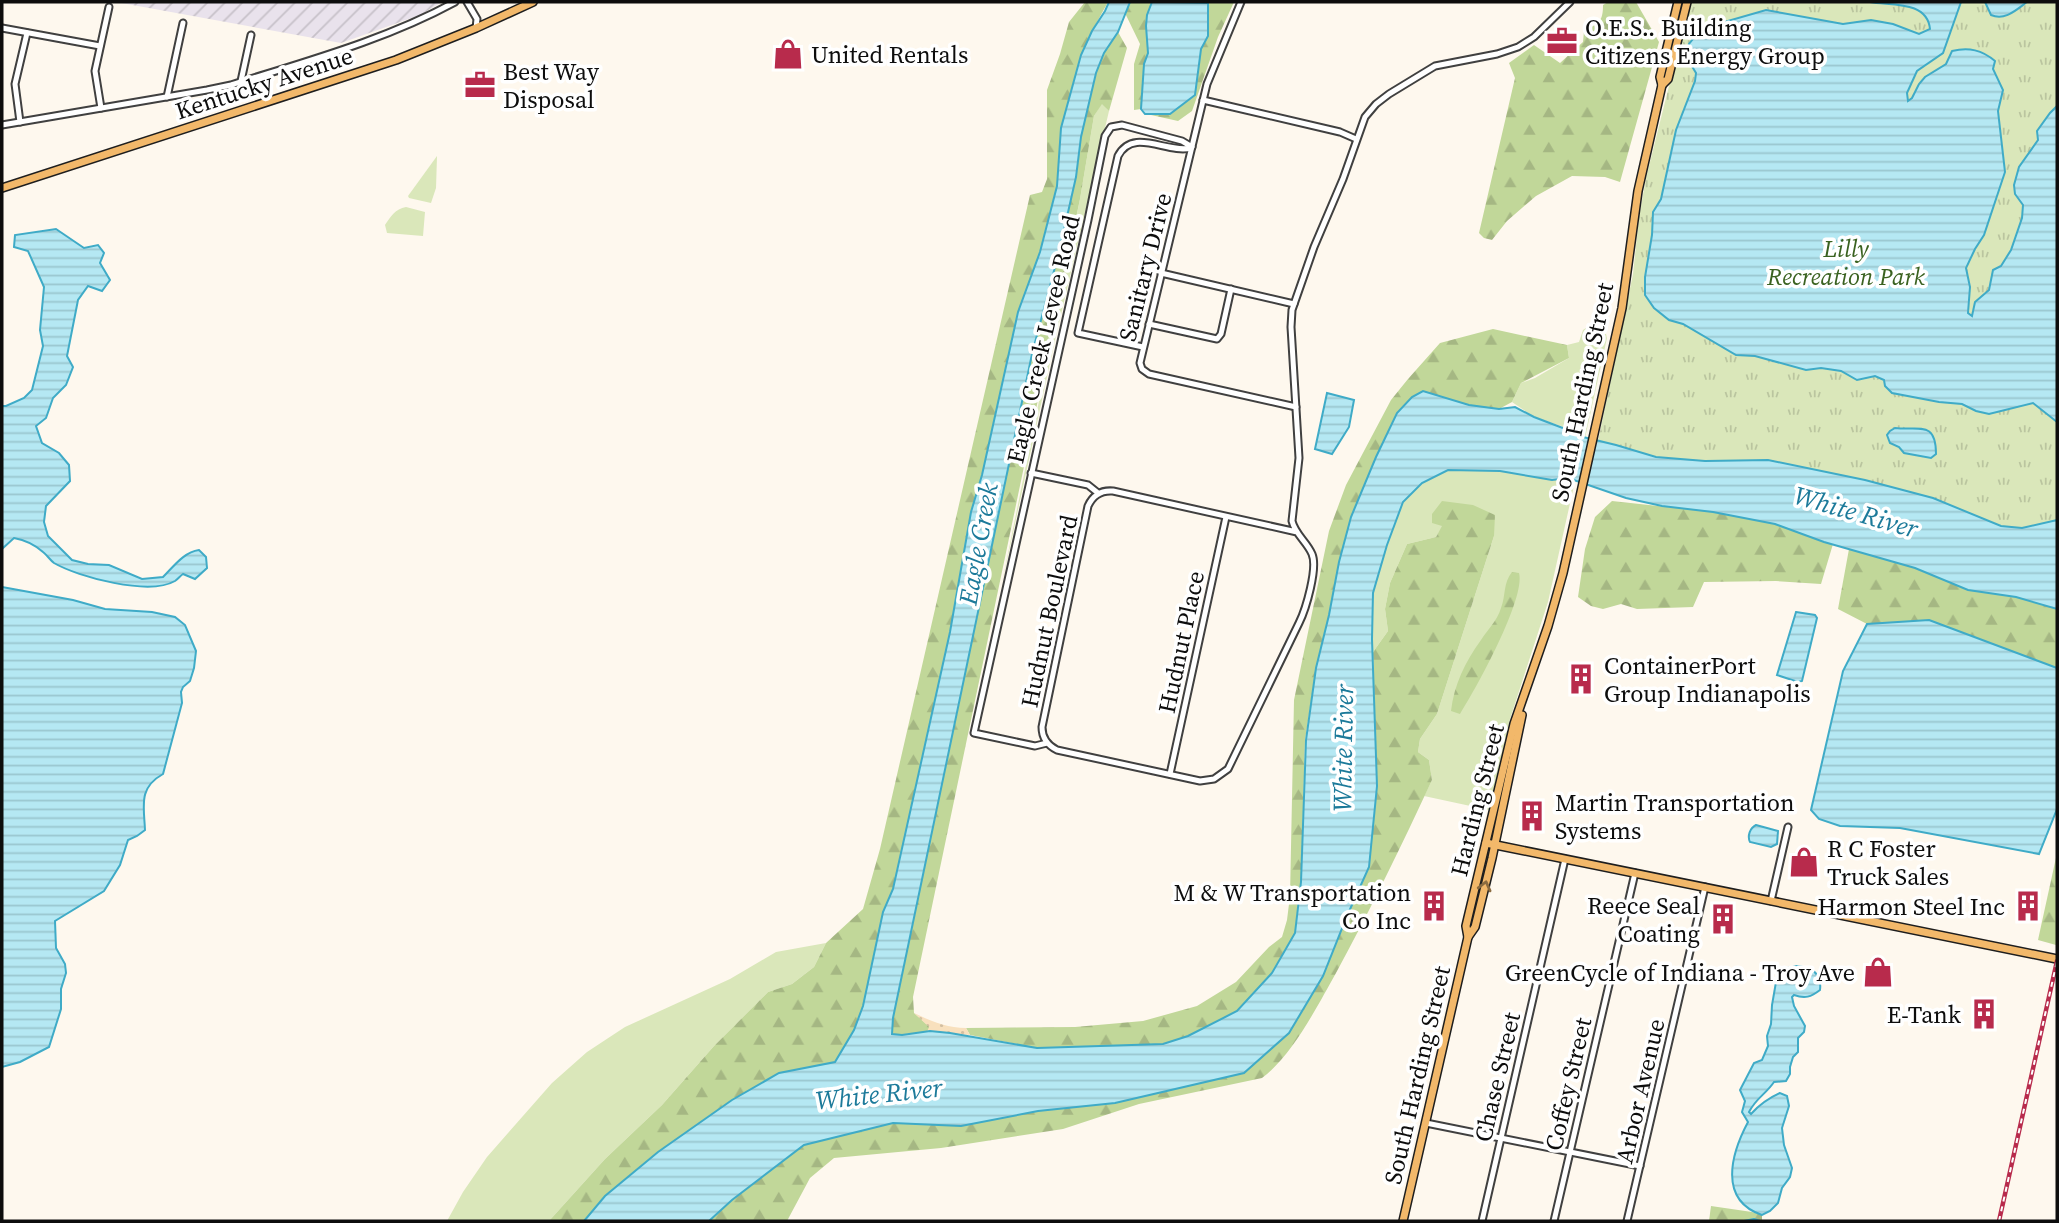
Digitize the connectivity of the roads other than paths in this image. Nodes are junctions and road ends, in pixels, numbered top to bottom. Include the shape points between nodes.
1 (454, 2) edge
2 (467, 2) edge
3 (533, 2) edge
4 (1241, 2) edge
5 (1570, 2) edge
6 (1678, 2) edge
7 (1687, 2) edge
8 (109, 7) dead end
9 (183, 23) dead end
10 (2, 29) edge
11 (476, 29) junction
12 (27, 33) junction
13 (251, 35) dead end
14 (100, 46) junction
15 (241, 81) junction
16 (1662, 85) junction
17 (167, 97) junction
18 (1203, 100) junction
19 (101, 108) junction
20 (20, 122) junction
21 (2, 125) edge
22 (1356, 139) junction
23 (1192, 148) junction
24 (2, 188) edge
25 (1161, 273) junction
26 (1231, 289) junction
27 (1294, 304) junction
28 (1149, 324) junction
29 (1143, 347) junction
30 (1296, 407) junction
31 (1031, 472) junction
32 (1098, 493) junction
33 (1226, 517) junction
34 (1297, 532) junction
35 (1523, 703) joint
36 (1047, 743) junction
37 (1171, 774) junction
38 (1788, 828) dead end
39 (1490, 844) junction
40 (1565, 859) junction
41 (1635, 873) junction
42 (1705, 887) junction
43 (1771, 901) junction
44 (1468, 937) joint
45 (2057, 959) edge
46 (1426, 1124) junction
47 (1501, 1138) junction
48 (1570, 1152) junction
49 (1640, 1166) junction
50 (1403, 1221) edge
51 (1482, 1221) edge
52 (1554, 1221) edge
53 (1627, 1221) edge

1 - 15 street via 404,27
2 - 11 street via 477,19
3 - 11 main road, Kentucky Avenue
4 - 18 street, Sanitary Drive
5 - 22 street, Hudnut Boulevard via 1518,47 1435,66 1389,94 1365,117
6 - 16 main road, South Harding Street
7 - 16 main road, South Harding Street via 1668,79
8 - 14 street
9 - 17 street
10 - 12 street
11 - 24 main road, Kentucky Avenue via 371,68
12 - 14 street
12 - 20 street via 15,84
13 - 15 street
14 - 19 street via 95,71
15 - 17 street
16 - 35 main road, South Harding Street via 1639,188 1625,292 1554,610
17 - 19 street
18 - 22 street
18 - 23 street, Sanitary Drive
19 - 20 street
20 - 21 street
22 - 27 street, Hudnut Boulevard
23 - 25 street, Sanitary Drive
23 - 29 street via 1137,142 1125,146 1118,156 1078,333
23 - 31 street, Eagle Creek Levee Road via 1182,141 1122,125 1113,126 1106,134
25 - 26 street
25 - 28 street, Sanitary Drive
26 - 27 street
26 - 28 street via 1217,339
27 - 30 street, Hudnut Boulevard
28 - 29 street, Sanitary Drive
29 - 30 street, Sanitary Drive via 1140,365 1149,374
30 - 34 street, Hudnut Boulevard via 1299,458 1293,521
31 - 32 street via 1087,485
31 - 36 street, Eagle Creek Levee Road via 974,733 1035,746
32 - 33 street, Hudnut Boulevard via 1113,491
32 - 36 street, Hudnut Boulevard via 1088,506 1042,727
33 - 34 street, Hudnut Boulevard
33 - 37 street, Hudnut Place
34 - 37 street, Hudnut Boulevard via 1314,560 1305,608 1231,766 1221,776 1207,780
35 - 39 main road, Harding Street
36 - 37 street, Hudnut Boulevard via 1057,750
38 - 43 street
39 - 40 main road
39 - 44 main road, Harding Street via 1475,927
40 - 41 main road
40 - 47 street, Chase Street
41 - 42 main road
41 - 48 street, Coffey Street
42 - 43 main road
42 - 49 street, Arbor Avenue
43 - 45 main road
44 - 46 main road, South Harding Street
46 - 47 street
46 - 50 main road, South Harding Street
47 - 48 street
47 - 51 street, Chase Street
48 - 49 street
48 - 52 street, Coffey Street
49 - 53 street, Arbor Avenue

